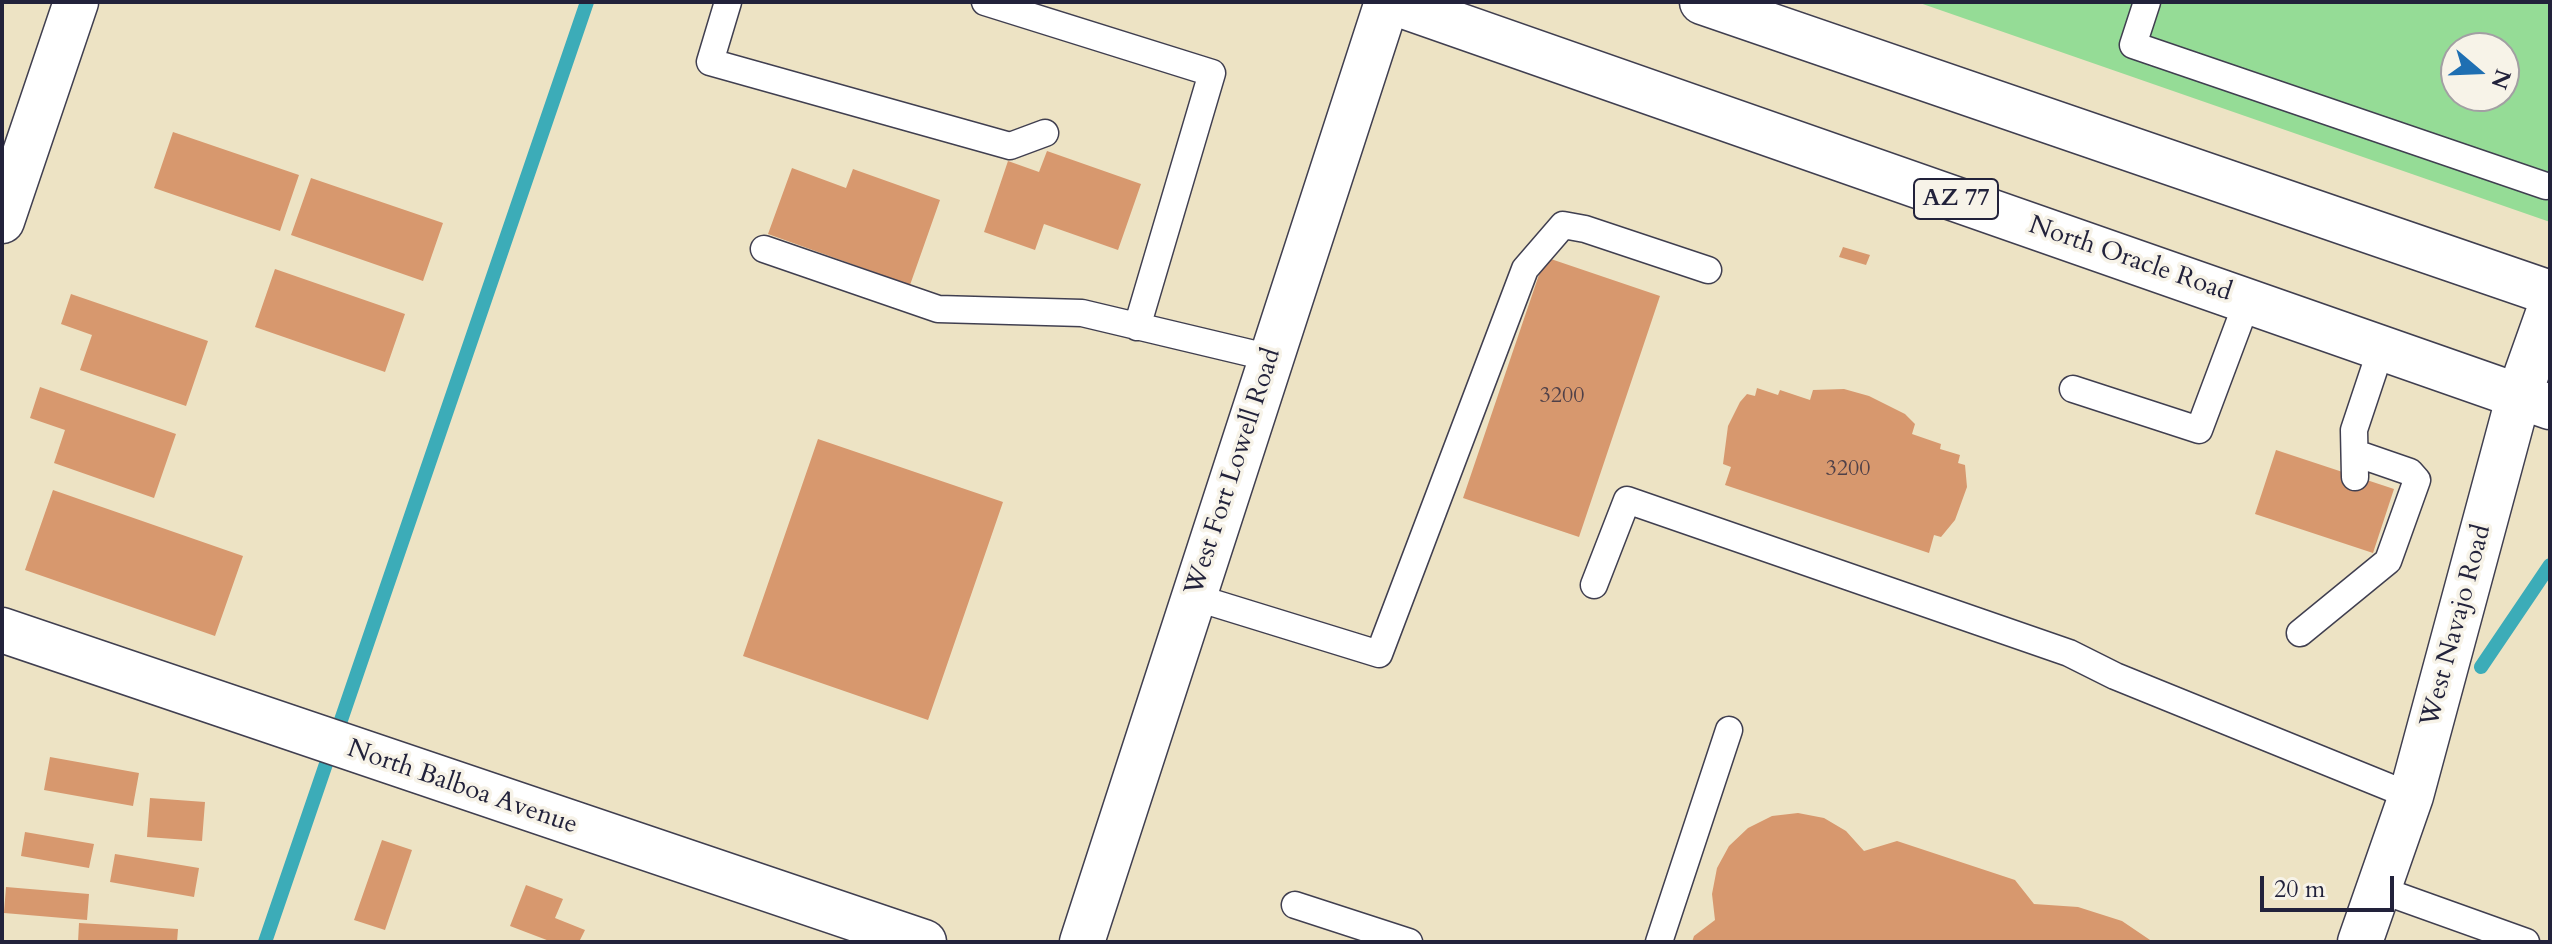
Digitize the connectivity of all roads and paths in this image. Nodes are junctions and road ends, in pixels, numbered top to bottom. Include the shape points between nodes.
1 (76, 2) edge
2 (728, 2) edge
3 (985, 2) edge
4 (1390, 2) edge
5 (1702, 2) edge
6 (2147, 2) edge
7 (1045, 133) dead end
8 (2546, 186) dead end
9 (2, 221) edge
10 (764, 249) dead end
11 (1708, 270) dead end
12 (2550, 293) edge
13 (2247, 302) junction
14 (2550, 308) edge
15 (1137, 327) junction
16 (2381, 349) junction
17 (1271, 358) junction
18 (2073, 389) dead end
19 (2535, 401) edge
20 (1594, 585) dead end
21 (1194, 597) junction
22 (2, 630) edge
23 (2300, 633) dead end
24 (1729, 730) dead end
25 (2411, 796) junction
26 (2378, 889) junction
27 (1295, 905) dead end
28 (924, 942) edge
29 (1082, 942) edge
30 (1409, 942) edge
31 (1659, 942) edge
32 (2360, 942) edge
33 (2526, 942) edge

1 - 9 main road
2 - 7 lane via 710,62 1010,146
3 - 15 lane via 1212,73
4 - 13 main road, North Oracle Road / AZ 77
4 - 17 main road, West Fort Lowell Road
5 - 12 main road
6 - 8 lane via 2133,45
10 - 15 lane via 938,309 1082,313
11 - 21 lane via 1563,225 1525,269 1379,654
13 - 16 main road, North Oracle Road / AZ 77
13 - 18 lane via 2199,430
14 - 19 main road, West Navajo Road
15 - 17 lane
16 - 19 main road, North Oracle Road / AZ 77
16 - 23 lane via 2354,430 2355,465 2410,472 2417,480 2388,561
17 - 21 main road, West Fort Lowell Road
19 - 25 main road, West Navajo Road
20 - 25 lane via 1627,500 2069,653
21 - 29 main road, West Fort Lowell Road
22 - 28 main road, North Balboa Avenue
24 - 31 lane
25 - 26 main road, West Navajo Road
26 - 32 main road, West Navajo Road
26 - 33 lane
27 - 30 lane

